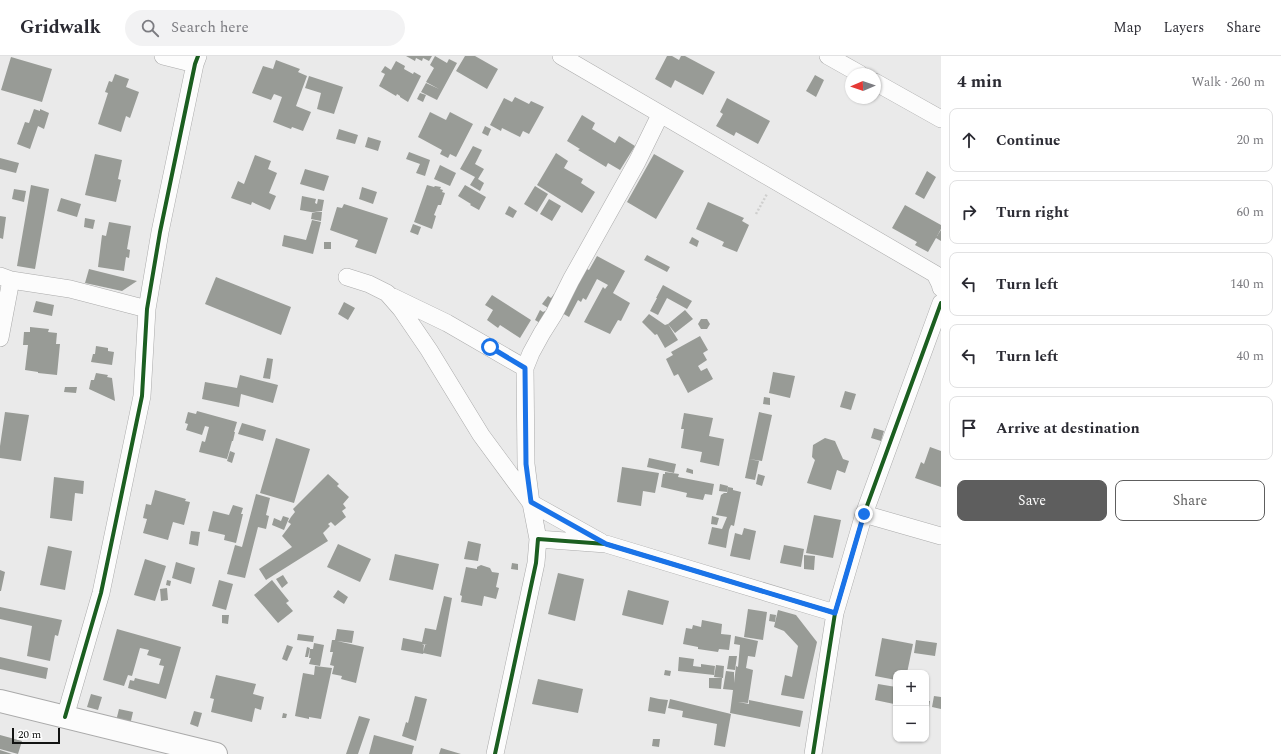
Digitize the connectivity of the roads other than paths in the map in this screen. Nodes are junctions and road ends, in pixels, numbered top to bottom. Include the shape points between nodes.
1 (164, 56) edge
2 (561, 56) edge
3 (828, 56) edge
4 (196, 60) edge
5 (849, 68) edge
6 (881, 85) edge
7 (660, 114) junction
8 (941, 118) edge
9 (347, 277) dead end
10 (6, 278) edge
11 (941, 288) edge
12 (387, 293) junction
13 (941, 303) edge
14 (147, 308) junction
15 (0, 338) edge
16 (525, 368) junction
17 (531, 502) junction
18 (864, 514) junction
19 (941, 536) edge
20 (538, 539) junction
21 (606, 544) junction
22 (835, 613) junction
23 (0, 701) edge
24 (65, 717) junction
25 (216, 754) edge
26 (495, 754) edge
27 (813, 754) edge

1 - 4 street
2 - 7 street
3 - 5 street
4 - 14 street
6 - 8 street
7 - 11 street via 935,274
7 - 16 street via 637,162
9 - 12 street
10 - 14 street via 70,289
10 - 15 street
12 - 16 street via 447,323
12 - 17 street via 429,350 481,436
13 - 18 street
14 - 24 street via 140,404 101,593
16 - 17 street via 526,464
17 - 20 street
17 - 21 street
18 - 19 street
18 - 22 street
20 - 21 street
20 - 26 street via 536,563
21 - 22 street
22 - 27 street
23 - 24 street
24 - 25 street

